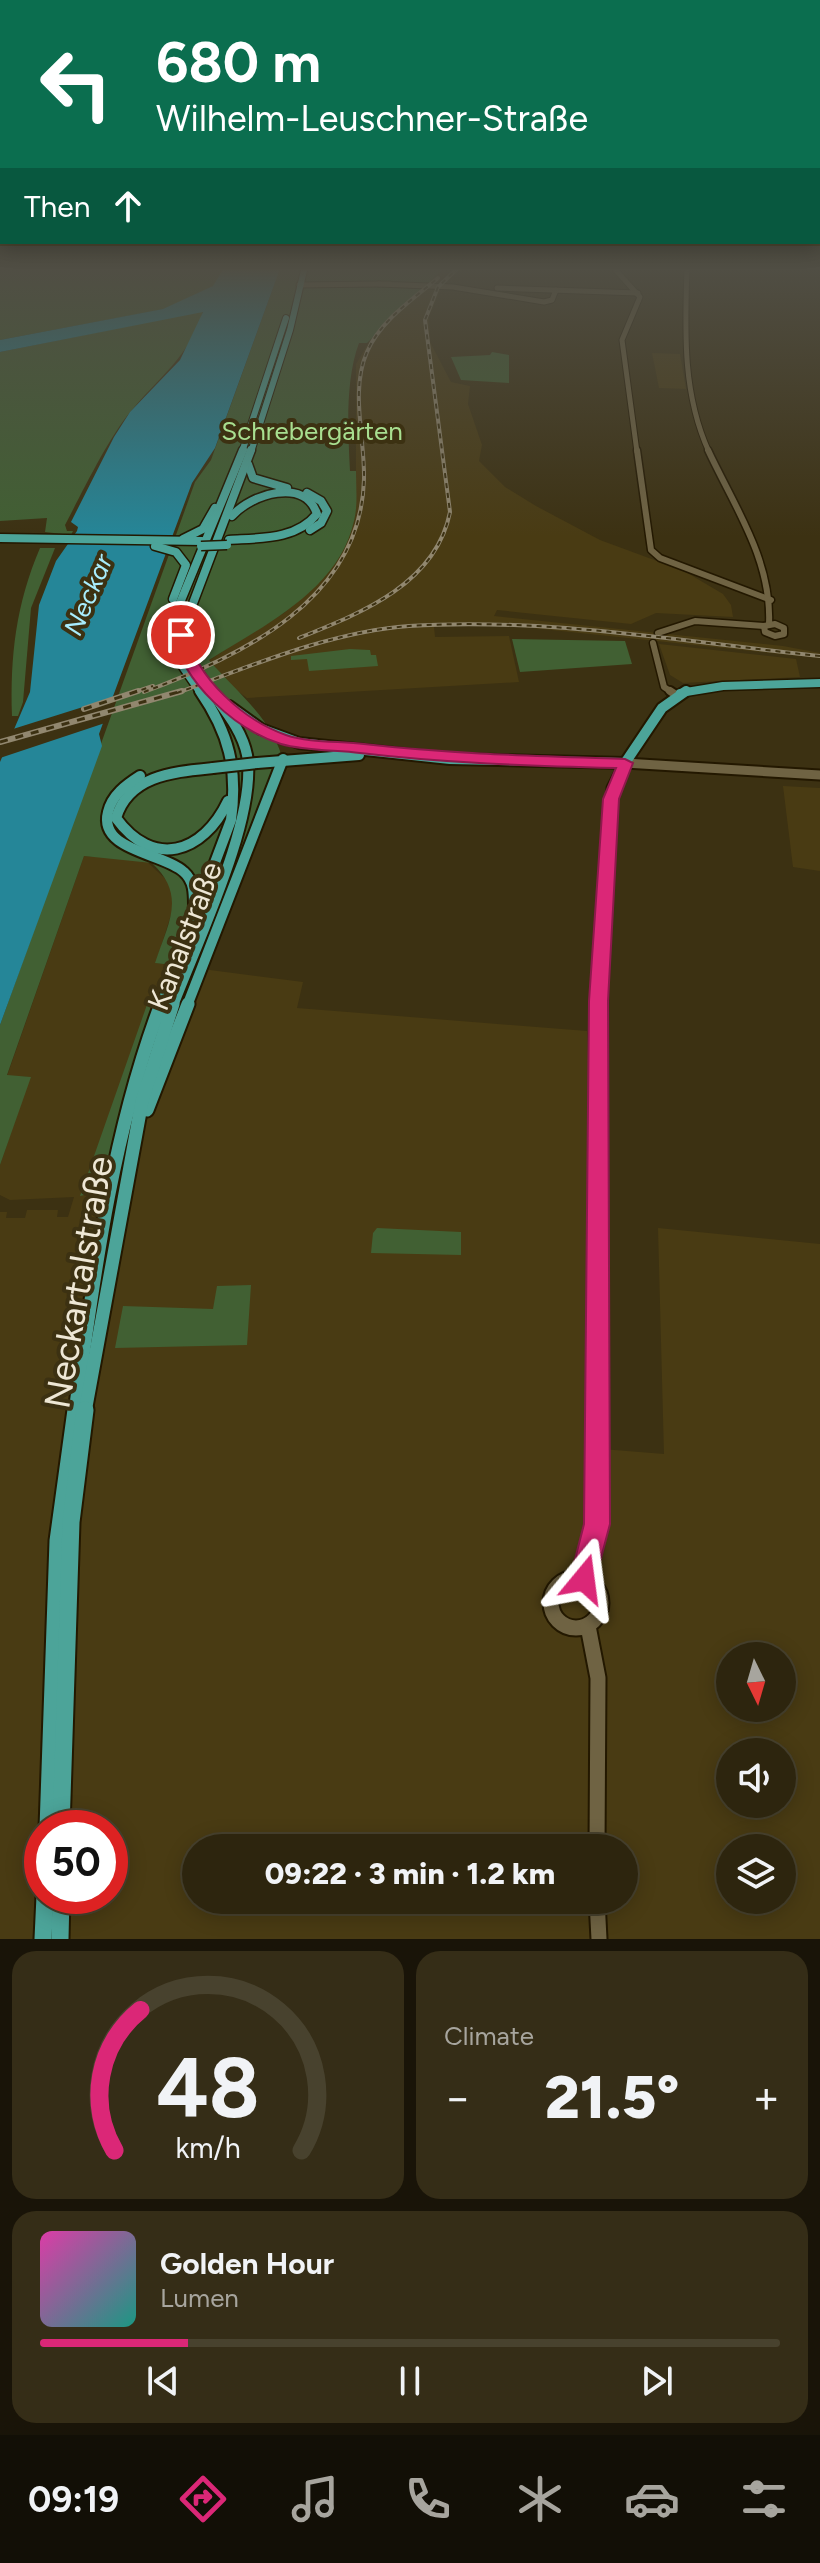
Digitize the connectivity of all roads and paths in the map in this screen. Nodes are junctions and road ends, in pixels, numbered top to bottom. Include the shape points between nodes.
1 (272, 356) edge
2 (281, 356) edge
3 (624, 356) edge
4 (684, 356) edge
5 (256, 404) junction
6 (248, 460) junction
7 (223, 530) junction
8 (0, 538) edge
9 (51, 541) junction
10 (228, 543) junction
11 (0, 544) edge
12 (176, 545) junction
13 (771, 600) junction
14 (766, 627) junction
15 (658, 633) dead end
16 (653, 643) dead end
17 (184, 670) junction
18 (820, 683) edge
19 (210, 689) junction
20 (678, 694) junction
21 (360, 749) junction
22 (416, 755) junction
23 (283, 759) junction
24 (258, 760) junction
25 (625, 763) junction
26 (214, 765) junction
27 (820, 775) edge
28 (236, 777) junction
29 (258, 820) junction
30 (192, 921) junction
31 (138, 1133) junction
32 (584, 1579) junction
33 (588, 1626) junction
34 (49, 1810) edge
35 (62, 1810) edge
36 (597, 1834) edge
37 (44, 1914) edge
38 (61, 1914) edge
39 (598, 1914) edge
40 (43, 1939) edge
41 (60, 1939) edge
42 (599, 1939) edge

1 - 5 main road, Neckartalstraße
2 - 6 main road, Neckartalstraße
3 - 13 street via 650,548 660,558
4 - 13 street via 697,421
5 - 12 main road, Neckartalstraße via 206,526
5 - 17 main road, Neckartalstraße via 231,486 171,620 170,639
6 - 7 main road, Neckartalstraße
6 - 10 main road via 253,478 317,498 326,517 313,529 289,538
7 - 10 main road via 238,507 258,496 293,494 316,510 312,521 295,531
7 - 19 main road, Neckartalstraße via 181,635
8 - 9 main road
9 - 11 main road
9 - 12 main road
10 - 12 main road, bridge
12 - 17 main road, Neckartalstraße via 186,565 161,632 165,648
13 - 14 street
13 - 14 street via 780,625
14 - 15 street via 677,624
16 - 20 street via 664,687
17 - 28 main road, Neckartalstraße via 220,720
18 - 20 main road
19 - 21 main road via 250,723 285,740
19 - 31 main road, Neckartalstraße via 243,741 247,790 234,844 156,1050
20 - 25 main road
21 - 22 main road
21 - 24 main road, Neckartalstraße
22 - 23 main road
22 - 25 main road
23 - 24 main road
23 - 29 main road, Kanalstraße
24 - 26 main road, Neckartalstraße, bridge
24 - 29 main road via 267,780
25 - 27 main road
25 - 32 main road via 611,799 598,1001 597,1524
26 - 28 main road, Neckartalstraße via 135,787 117,811 122,831 168,850 200,841 224,814
26 - 30 main road, Neckartalstraße via 164,768 139,777 119,789 107,806 106,823 119,840 167,859 188,876 195,898
28 - 30 main road, Neckartalstraße via 231,820
29 - 31 main road, Kanalstraße
30 - 34 main road, Neckartalstraße via 144,1050 123,1126 91,1296 58,1541
31 - 35 main road, Neckartalstraße via 86,1405 71,1522
32 - 33 main road via 595,1590 599,1606
32 - 33 main road via 562,1580 552,1601 562,1622 575,1629
33 - 36 main road via 598,1678
37 - 40 main road
38 - 41 main road
39 - 42 main road

